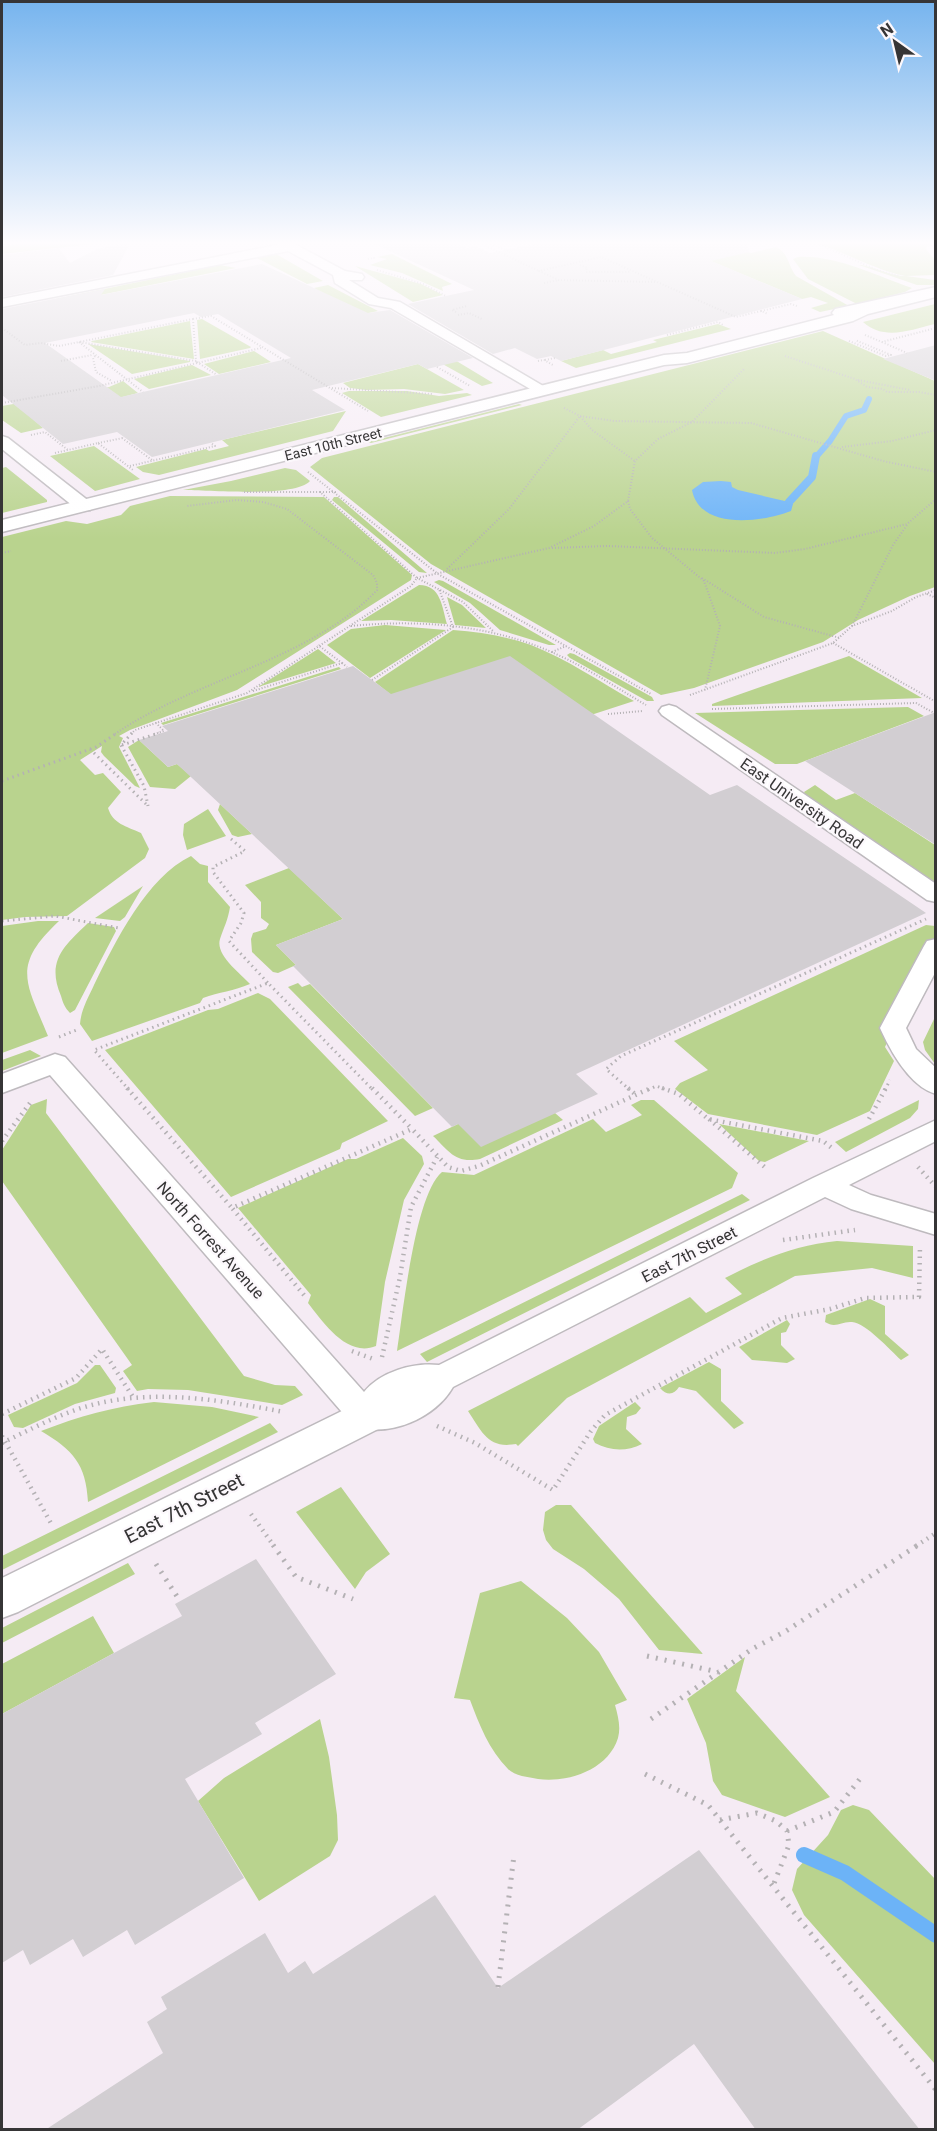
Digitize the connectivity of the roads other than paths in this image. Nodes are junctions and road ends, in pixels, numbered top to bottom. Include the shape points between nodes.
1 (456, 340) edge
2 (756, 340) edge
3 (542, 390) junction
4 (2, 441) edge
5 (84, 506) junction
6 (2, 526) edge
7 (670, 702) road end
8 (936, 895) edge
9 (936, 946) edge
10 (2, 1084) edge
11 (936, 1085) edge
12 (936, 1129) edge
13 (823, 1185) junction
14 (928, 1232) edge
15 (366, 1417) junction
16 (2, 1599) edge

1 - 3 street
2 - 3 street, East 10th Street
3 - 5 street, East 10th Street
4 - 5 street
5 - 6 street, East 10th Street
7 - 8 street, East University Road
9 - 11 street via 893,1028 905,1053
10 - 15 street, North Forrest Avenue via 55,1063
12 - 13 street, East 7th Street
13 - 14 street
13 - 15 street, East 7th Street via 442,1378 434,1392 415,1404 385,1417
15 - 16 street, East 7th Street

